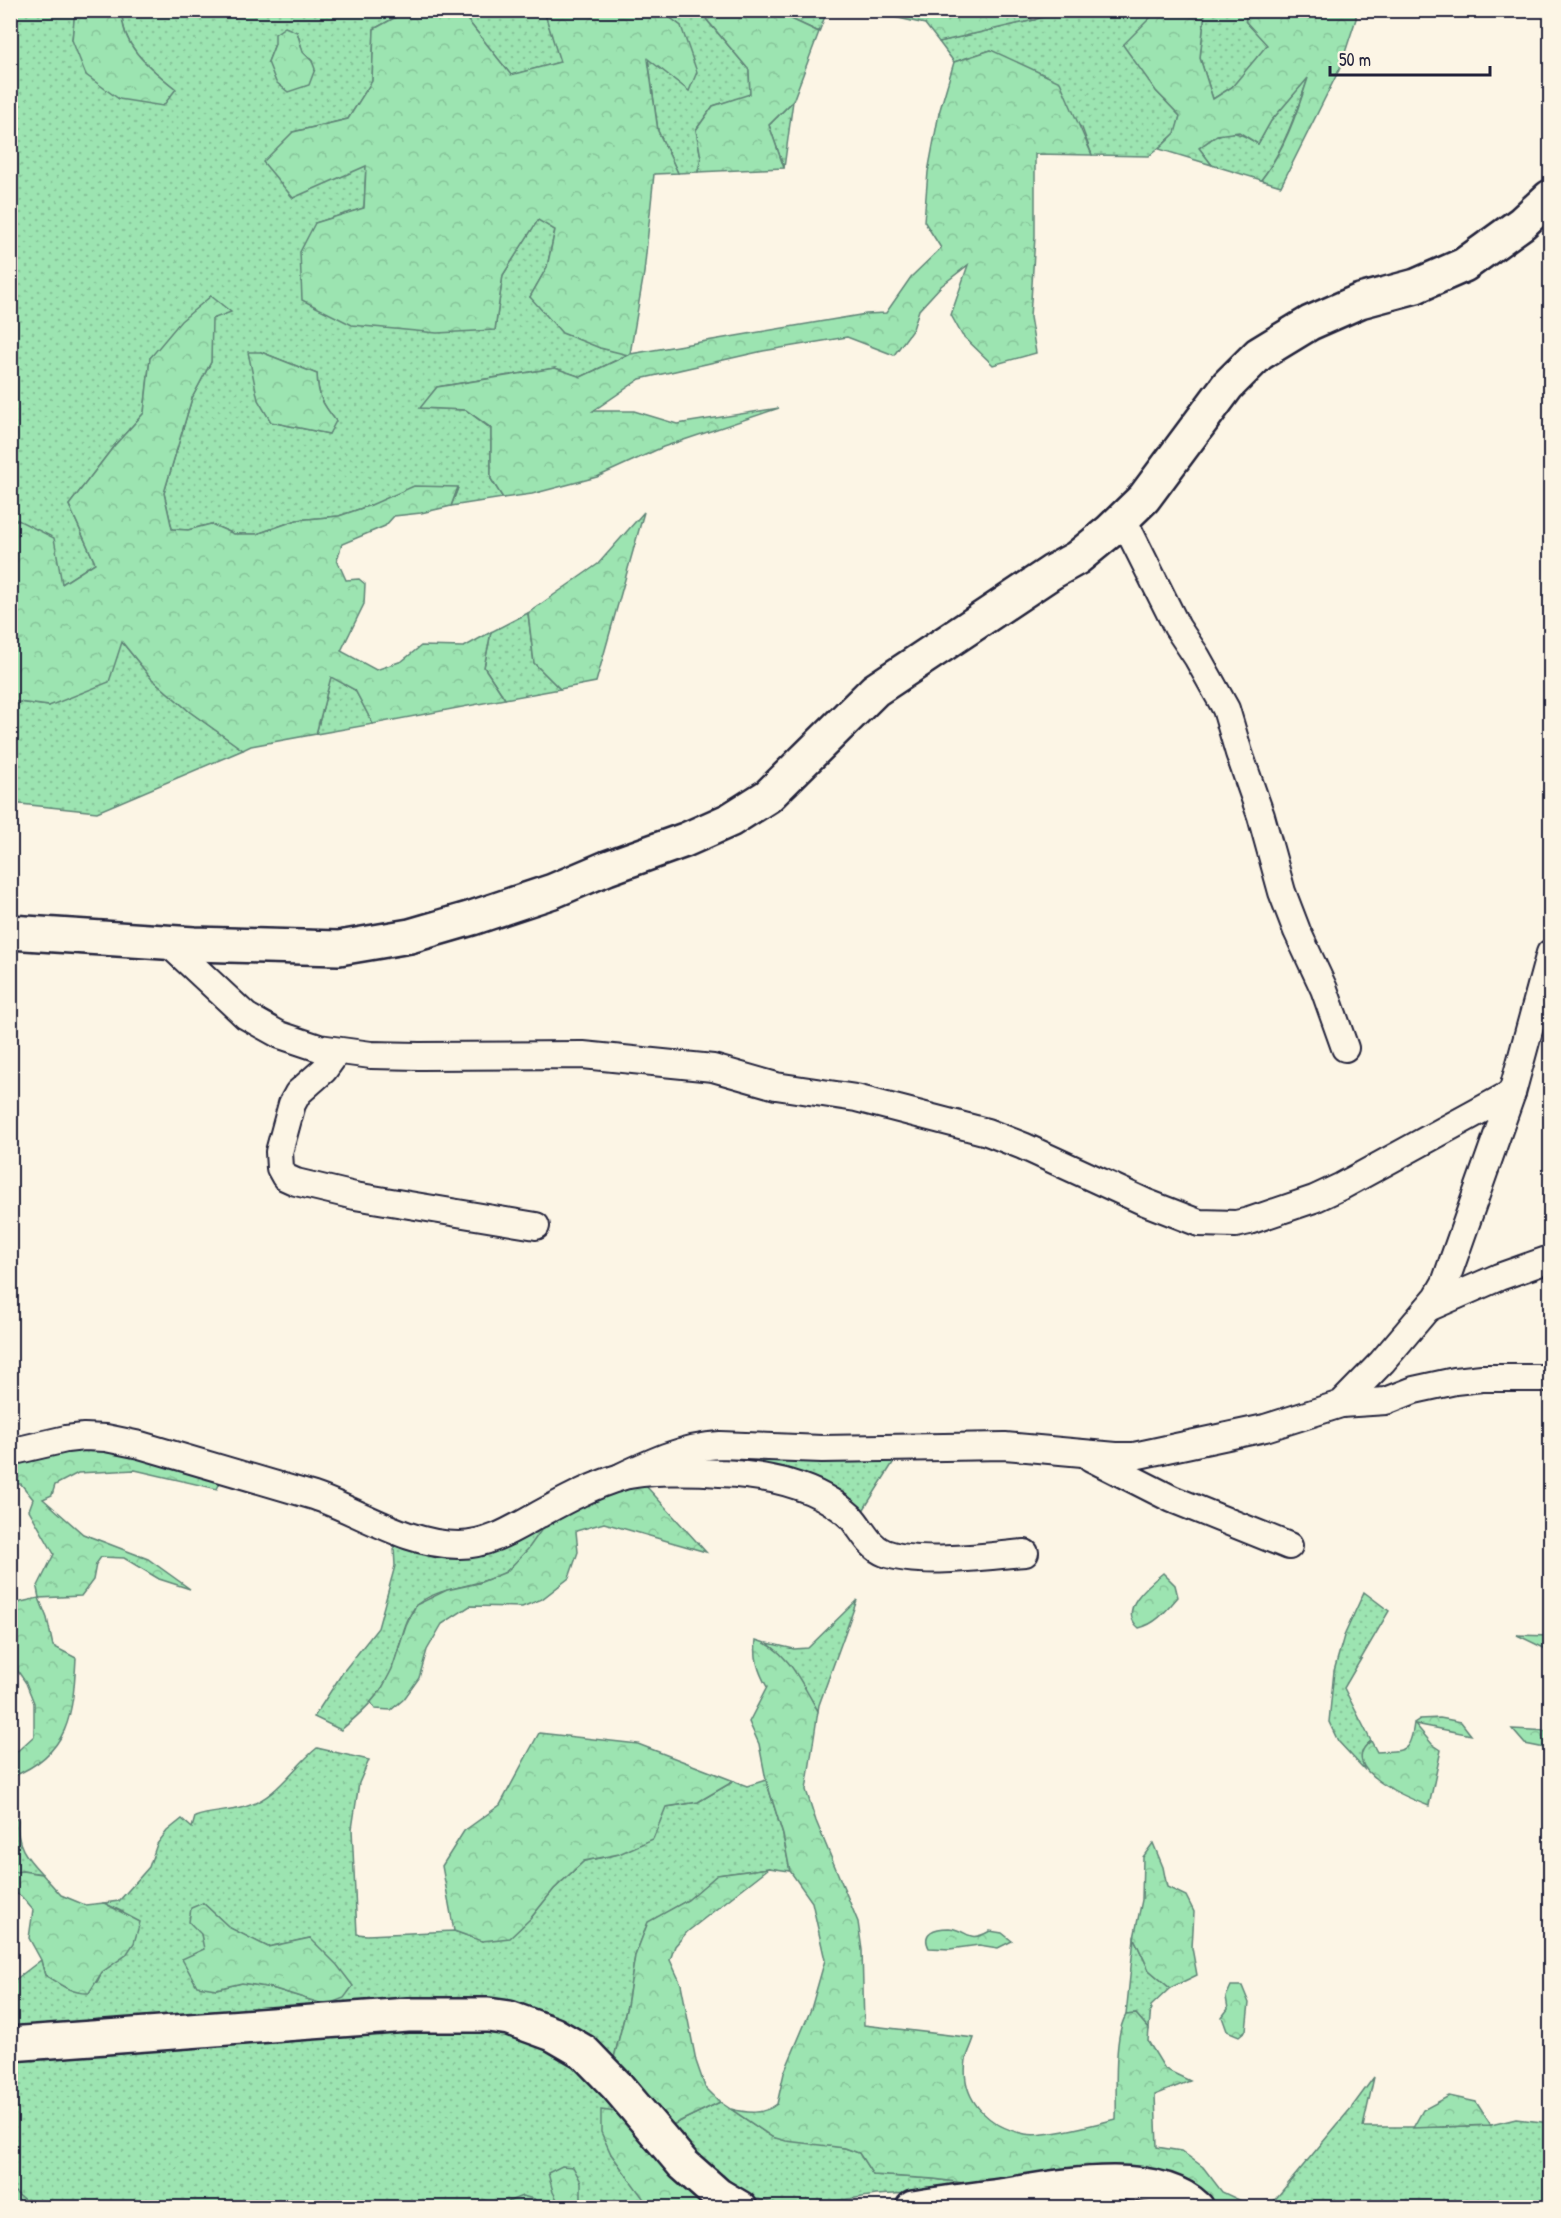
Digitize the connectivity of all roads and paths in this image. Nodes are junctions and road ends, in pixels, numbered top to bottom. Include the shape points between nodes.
1 (1551, 197) edge
2 (1123, 519) junction
3 (10, 932) edge
4 (168, 943) junction
5 (1551, 953) edge
6 (1345, 1048) dead end
7 (337, 1052) junction
8 (1512, 1093) junction
9 (536, 1226) dead end
10 (1551, 1259) edge
11 (1426, 1310) junction
12 (1551, 1378) edge
13 (1341, 1404) junction
14 (10, 1452) edge
15 (1080, 1452) junction
16 (622, 1476) junction
17 (1289, 1546) dead end
18 (1025, 1553) dead end
19 (10, 2044) edge
20 (740, 2208) edge
21 (914, 2208) edge
22 (1197, 2208) edge

1 - 2 main road via 1464,265 1416,286 1360,301 1310,323 1259,354 1228,385 1144,498
2 - 4 main road via 1077,558 875,690 768,796 730,820 685,840 553,891 410,936 339,948
2 - 6 street via 1177,627 1226,709 1282,892
3 - 4 main road
4 - 7 street via 253,1020 298,1042
5 - 8 street
7 - 8 street via 438,1057 583,1055 713,1068 776,1086 856,1098 987,1132 1182,1217 1217,1225 1250,1221 1332,1190
7 - 9 street via 292,1104 279,1152 285,1177 355,1196
8 - 11 street via 1445,1283
10 - 11 street via 1489,1281
11 - 13 street
12 - 13 street via 1455,1381 1386,1401
13 - 15 street via 1265,1428 1152,1453 1116,1456
14 - 16 street via 84,1437 140,1445 314,1496 410,1536 459,1545 498,1537
15 - 16 street via 1005,1446 822,1449 720,1444 672,1454
15 - 17 street via 1172,1499
16 - 18 street via 720,1473 800,1487 832,1502 852,1518 876,1548 898,1556 931,1559
19 - 20 main road via 408,2015 509,2018 553,2034 584,2052 683,2164 718,2195
21 - 22 main road via 1073,2185 1140,2184 1168,2190

